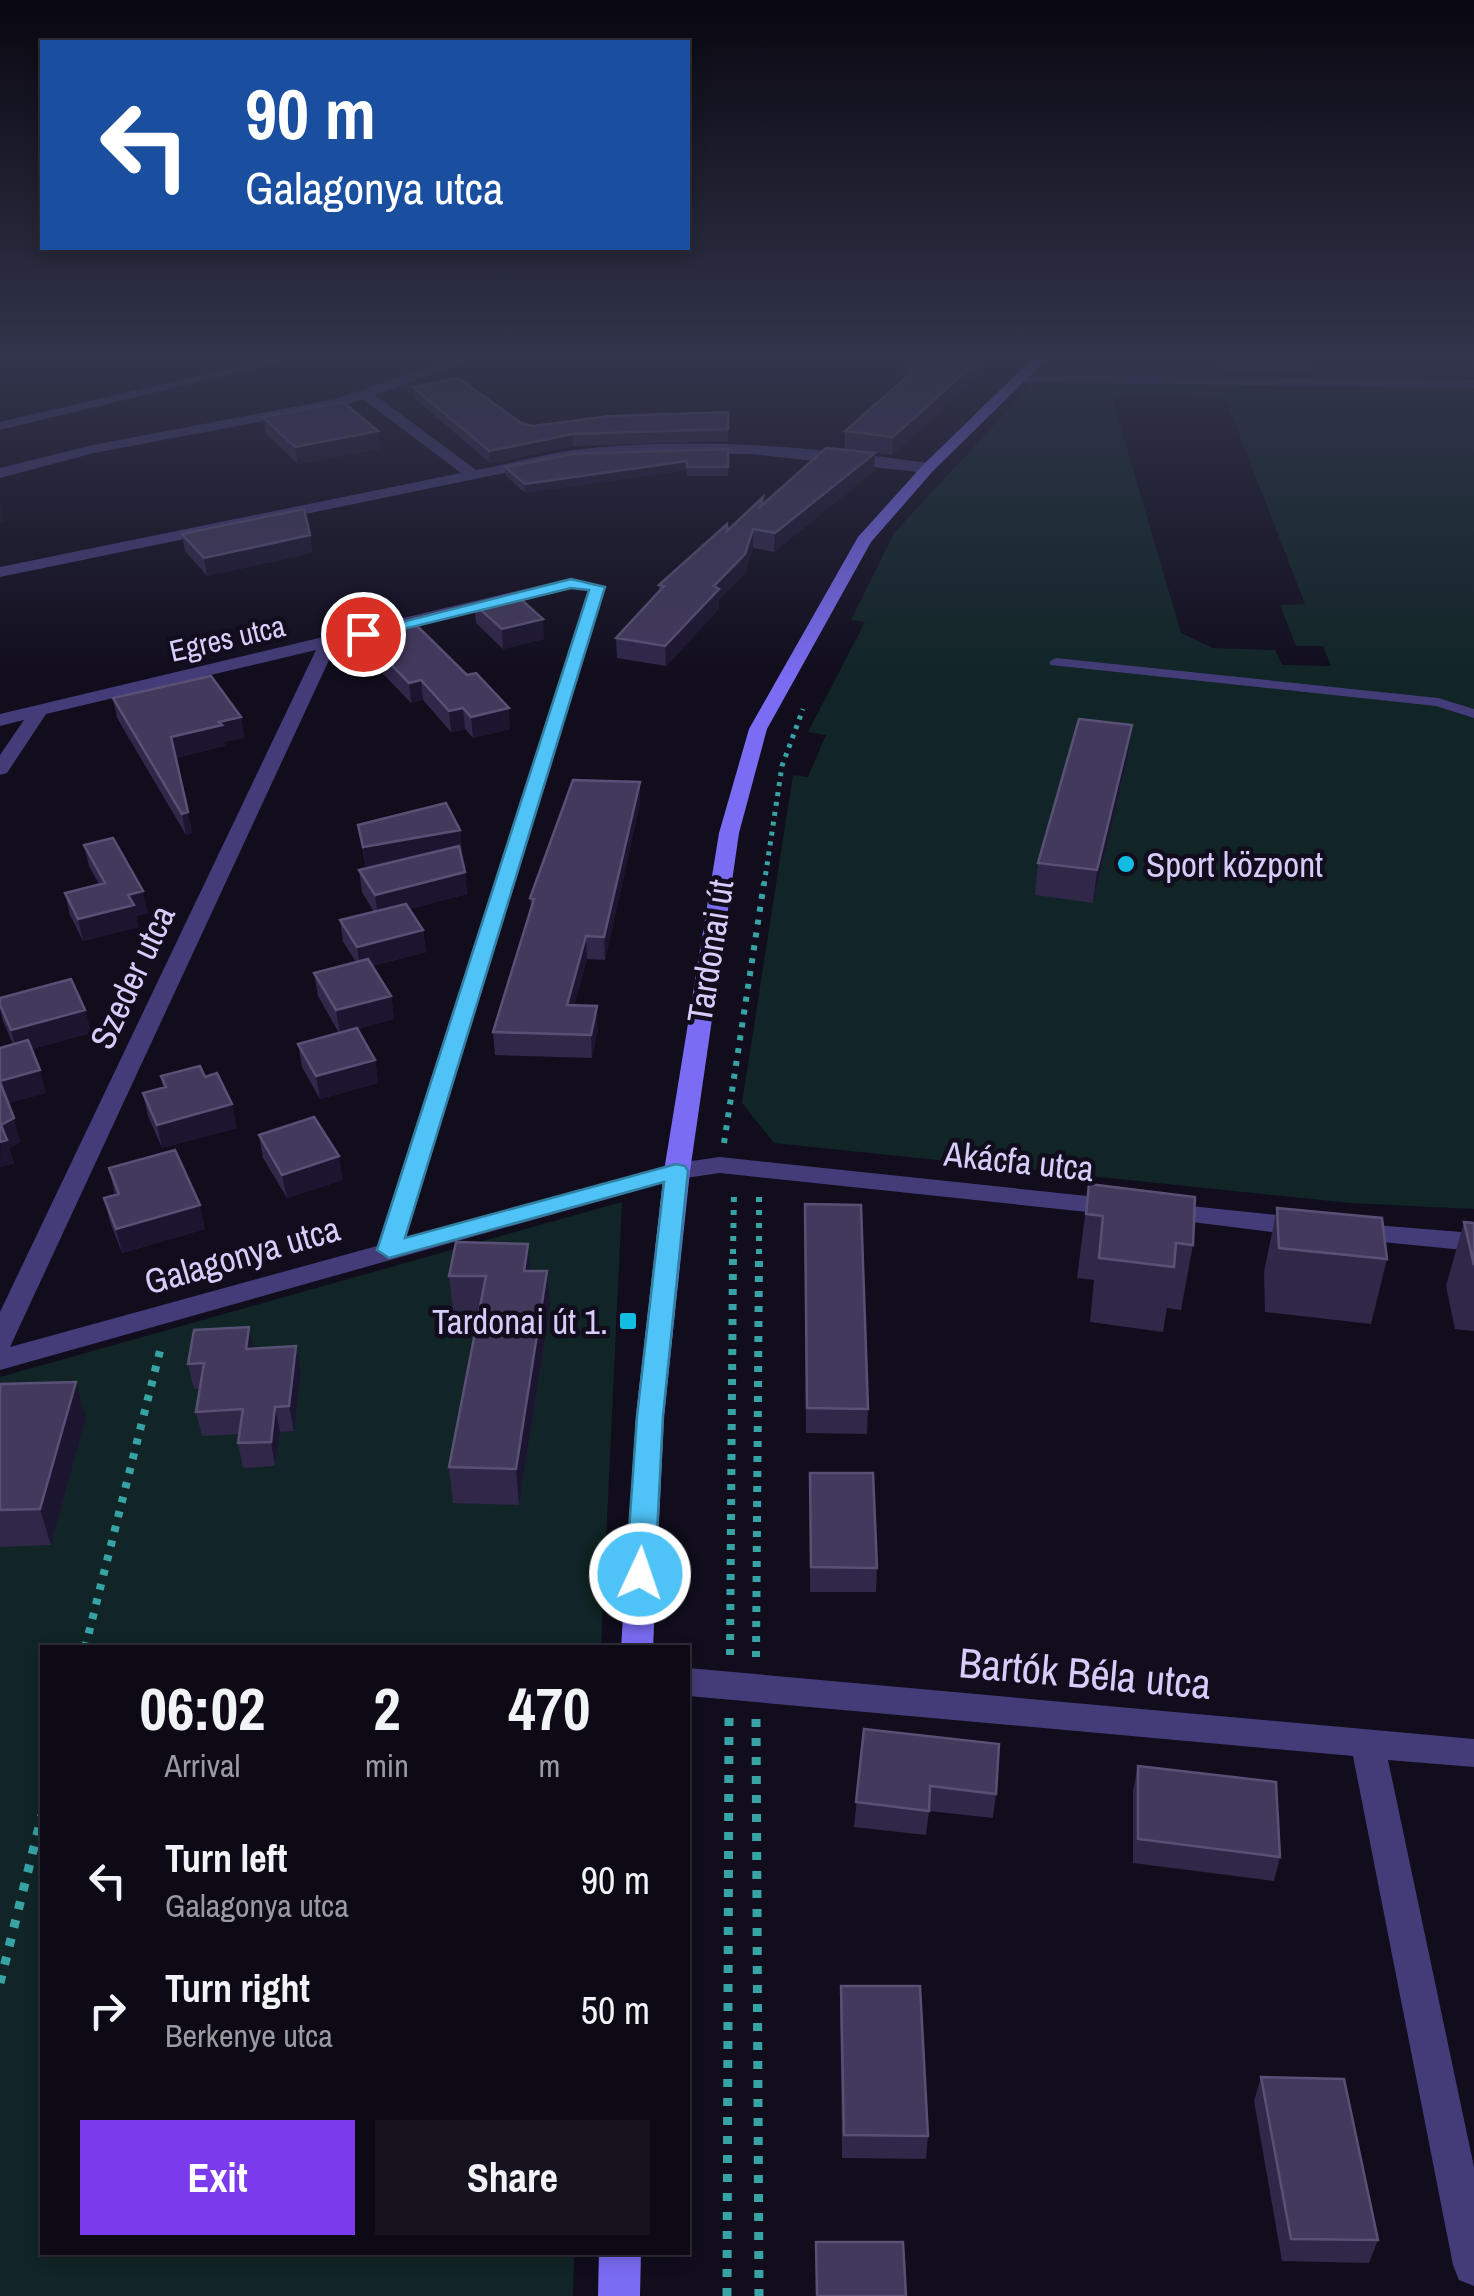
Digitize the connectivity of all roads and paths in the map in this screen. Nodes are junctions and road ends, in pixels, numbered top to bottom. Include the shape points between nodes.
1 (38, 463) edge
2 (457, 463) edge
3 (526, 463) edge
4 (899, 463) edge
5 (933, 463) edge
6 (928, 468) junction
7 (0, 473) edge
8 (470, 473) junction
9 (0, 572) edge
10 (328, 642) junction
11 (1056, 662) dead end
12 (804, 705) dead end
13 (40, 710) junction
14 (1474, 714) edge
15 (0, 720) edge
16 (0, 769) edge
17 (720, 1165) junction
18 (758, 1168) junction
19 (676, 1171) junction
20 (1474, 1242) edge
21 (389, 1250) junction
22 (170, 1312) junction
23 (0, 1341) edge
24 (0, 1360) edge
25 (86, 1645) edge
26 (637, 1645) edge
27 (690, 1682) edge
28 (743, 1686) junction
29 (1368, 1745) junction
30 (1474, 1753) edge
31 (40, 1823) edge
32 (0, 1983) edge
33 (620, 2255) edge
34 (1474, 2265) edge
35 (619, 2296) edge
36 (727, 2296) edge
37 (759, 2296) edge

1 - 7 street
2 - 8 street
3 - 8 street
4 - 6 street
5 - 6 street, Tardonai út
6 - 19 street, Tardonai út via 864,540 758,729 729,833
8 - 9 street
10 - 13 street, Egres utca
10 - 21 street, Egres utca via 583,582 598,587
10 - 23 street, Szeder utca
11 - 14 lane via 1438,702
12 - 17 path via 782,766
13 - 15 street, Egres utca
13 - 16 street
17 - 18 street, Akácfa utca
17 - 19 street, Akácfa utca
17 - 28 path via 735,1194
18 - 20 street, Akácfa utca
18 - 28 path
19 - 21 street, Galagonya utca
19 - 26 street, Tardonai út via 650,1416
21 - 22 street, Galagonya utca
22 - 24 street, Galagonya utca
22 - 25 path
27 - 28 street, Bartók Béla utca
28 - 29 street, Bartók Béla utca
28 - 36 path
28 - 37 path
29 - 30 street, Bartók Béla utca
29 - 34 street
31 - 32 path
33 - 35 street

